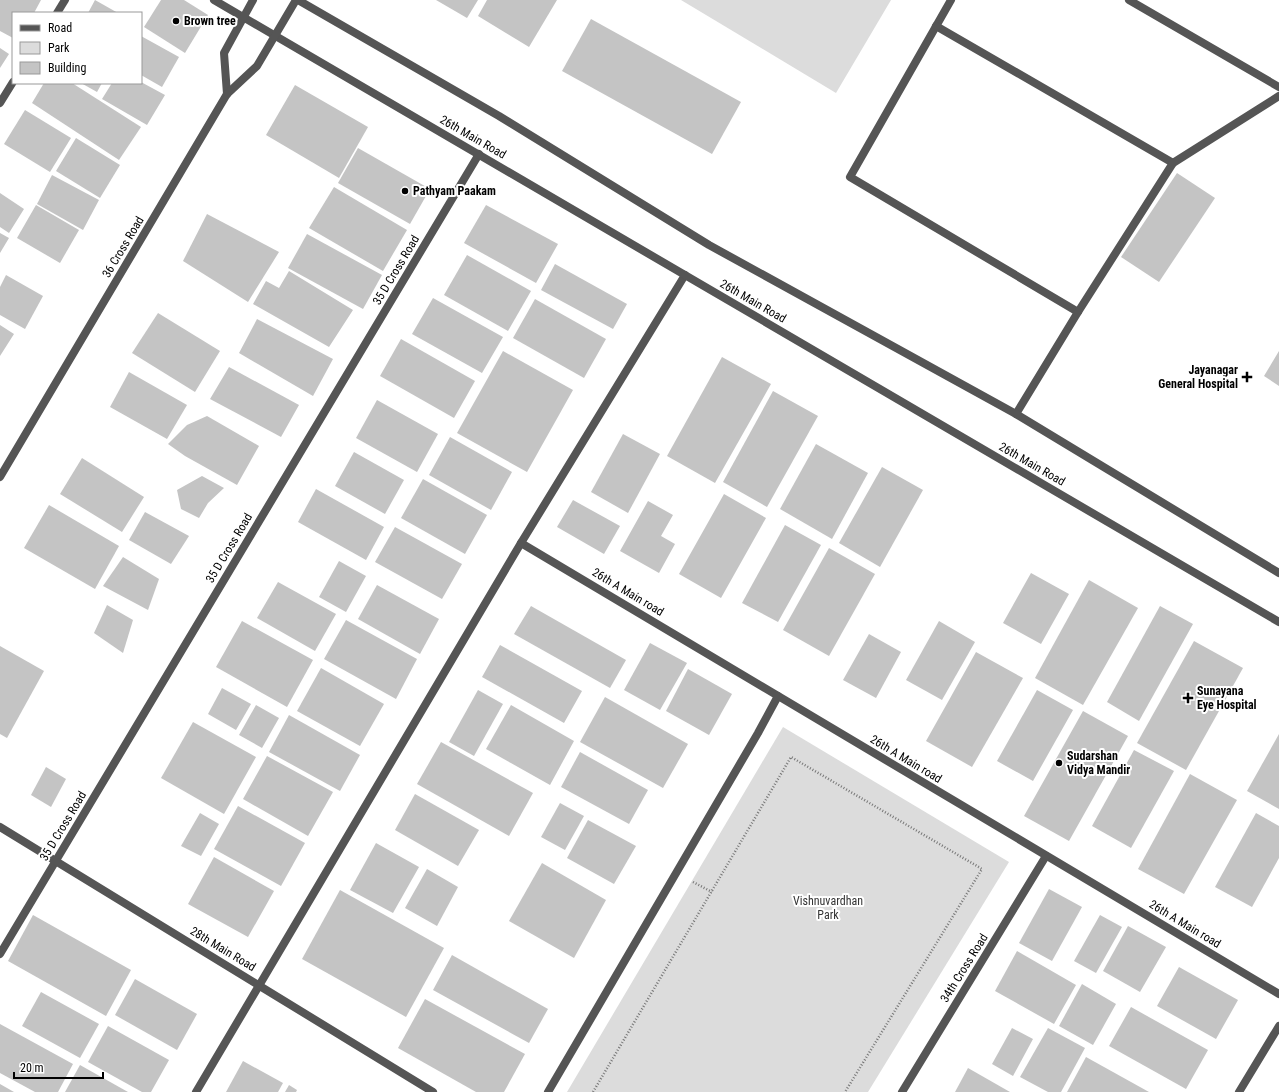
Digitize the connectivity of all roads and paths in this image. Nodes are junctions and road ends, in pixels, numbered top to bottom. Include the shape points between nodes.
1 (65, 0) edge
2 (214, 0) edge
3 (253, 0) edge
4 (297, 0) edge
5 (951, 0) edge
6 (1129, 0) edge
7 (58, 12) edge
8 (243, 16) junction
9 (936, 26) junction
10 (275, 36) junction
11 (12, 84) edge
12 (1279, 87) edge
13 (228, 94) junction
14 (1279, 96) edge
15 (0, 103) edge
16 (479, 154) junction
17 (1173, 163) junction
18 (685, 275) junction
19 (1078, 312) junction
20 (1016, 414) junction
21 (0, 477) edge
22 (521, 543) junction
23 (1279, 573) edge
24 (1279, 622) edge
25 (778, 696) junction
26 (0, 827) edge
27 (1046, 856) junction
28 (56, 861) junction
29 (0, 954) edge
30 (259, 986) junction
31 (1279, 994) edge
32 (1279, 1026) edge
33 (196, 1092) edge
34 (433, 1092) edge
35 (548, 1092) edge
36 (593, 1092) edge
37 (845, 1092) edge
38 (902, 1092) edge
39 (1240, 1092) edge

1 - 7 street
2 - 8 street, 26th Main Road
3 - 8 street
4 - 10 street, 36 Cross Road
4 - 20 street via 499,116 709,245
5 - 9 street
6 - 12 street
8 - 10 street, 26th Main Road
8 - 13 street via 224,53
9 - 17 street
9 - 19 street via 850,177
10 - 13 street, 36 Cross Road via 257,66
10 - 16 street, 26th Main Road
11 - 15 street
13 - 21 street, 36 Cross Road
14 - 17 street
16 - 18 street, 26th Main Road
16 - 28 street, 35 D Cross Road
17 - 19 street
18 - 22 street
18 - 24 street, 26th Main Road
19 - 20 street
20 - 23 street
22 - 25 street, 26th A Main road
22 - 30 street
25 - 27 street, 26th A Main road
25 - 35 street
26 - 28 street, 28th Main Road
27 - 31 street, 26th A Main road
27 - 38 street, 34th Cross Road
28 - 29 street, 35 D Cross Road
28 - 30 street, 28th Main Road
30 - 33 street
30 - 34 street, 28th Main Road
32 - 39 street
36 - 37 path via 791,757 982,869

